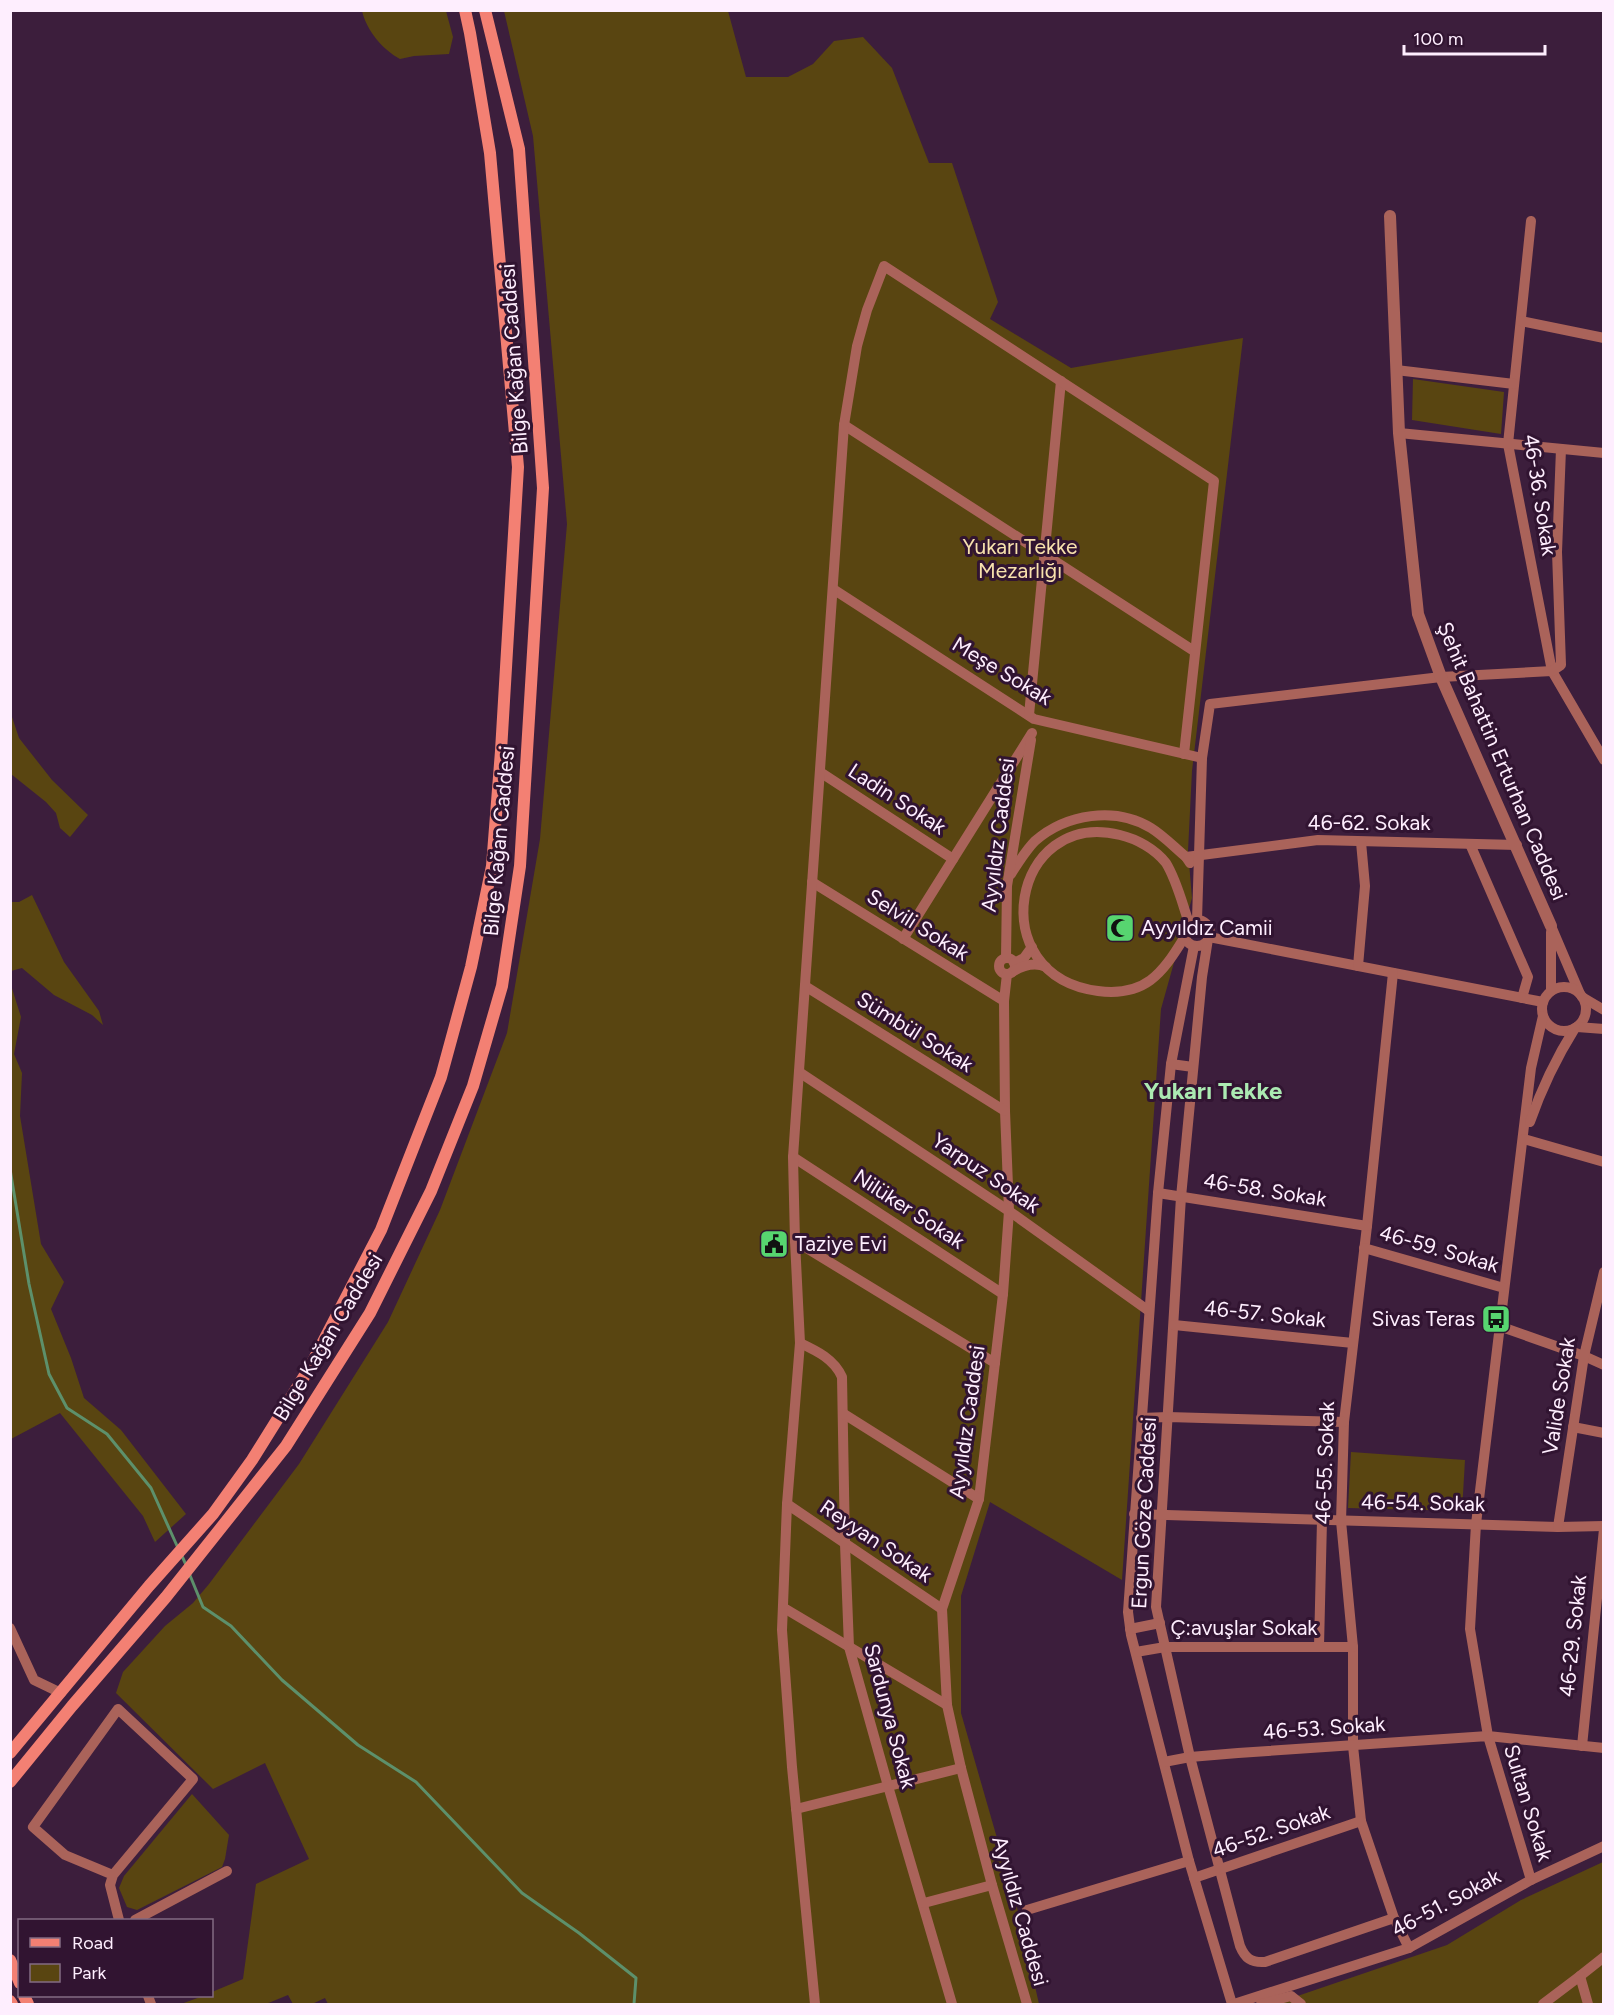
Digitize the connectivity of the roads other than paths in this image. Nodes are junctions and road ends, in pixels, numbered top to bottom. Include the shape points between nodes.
1 (465, 10) edge
2 (485, 10) edge
3 (1390, 216) dead end
4 (1531, 222) dead end
5 (1521, 321) junction
6 (1604, 338) edge
7 (1396, 370) junction
8 (1061, 381) junction
9 (1514, 384) junction
10 (844, 425) junction
11 (1399, 433) junction
12 (1508, 444) junction
13 (1561, 448) junction
14 (1604, 453) edge
15 (1044, 554) junction
16 (833, 589) junction
17 (1194, 651) junction
18 (1552, 671) junction
19 (1441, 677) junction
20 (1032, 717) junction
21 (1032, 734) junction
22 (1184, 754) junction
23 (1202, 758) junction
24 (1604, 760) edge
25 (820, 772) junction
26 (1361, 842) junction
27 (1470, 844) junction
28 (1516, 845) junction
29 (1199, 856) junction
30 (1186, 857) junction
31 (953, 859) junction
32 (1199, 876) junction
33 (1009, 877) junction
34 (812, 882) junction
35 (1193, 921) junction
36 (1551, 926) junction
37 (1185, 938) junction
38 (1209, 938) junction
39 (903, 939) junction
40 (1194, 946) junction
41 (1032, 948) junction
42 (1358, 966) junction
43 (1010, 967) junction
44 (1046, 967) junction
45 (1393, 973) junction
46 (805, 986) junction
47 (1551, 991) junction
48 (1581, 995) junction
49 (1522, 998) junction
50 (1004, 1001) junction
51 (1543, 1002) junction
52 (1604, 1010) edge
53 (1543, 1016) junction
54 (1576, 1027) junction
55 (1604, 1029) edge
56 (1175, 1042) junction
57 (1195, 1044) junction
58 (1171, 1064) junction
59 (1193, 1067) junction
60 (799, 1072) junction
61 (1005, 1111) junction
62 (1524, 1140) junction
63 (793, 1156) junction
64 (1604, 1162) edge
65 (1158, 1193) junction
66 (1181, 1197) junction
67 (1009, 1211) junction
68 (1367, 1226) junction
69 (795, 1241) junction
70 (1364, 1248) junction
71 (1604, 1272) edge
72 (1504, 1288) junction
73 (1003, 1294) junction
74 (1149, 1311) junction
75 (1174, 1325) junction
76 (1499, 1326) junction
77 (800, 1343) junction
78 (1353, 1343) junction
79 (1584, 1356) junction
80 (995, 1363) junction
81 (1604, 1365) edge
82 (844, 1414) junction
83 (1168, 1417) junction
84 (1141, 1418) junction
85 (1344, 1422) junction
86 (1573, 1427) junction
87 (1604, 1433) edge
88 (979, 1499) junction
89 (787, 1504) junction
90 (1134, 1514) junction
91 (1163, 1516) junction
92 (1322, 1520) junction
93 (1341, 1521) junction
94 (1476, 1524) junction
95 (1558, 1527) junction
96 (1604, 1528) edge
97 (845, 1544) junction
98 (784, 1608) junction
99 (942, 1610) junction
100 (1160, 1623) junction
101 (10, 1628) edge
102 (1130, 1629) junction
103 (849, 1647) junction
104 (1165, 1647) junction
105 (1319, 1647) junction
106 (1353, 1647) junction
107 (1136, 1652) junction
108 (62, 1693) junction
109 (947, 1705) junction
110 (1488, 1736) junction
111 (1353, 1746) junction
112 (1582, 1746) junction
113 (1604, 1748) edge
114 (10, 1753) edge
115 (1190, 1757) junction
116 (1164, 1762) junction
117 (961, 1768) junction
118 (10, 1782) edge
119 (888, 1786) junction
120 (796, 1809) junction
121 (1361, 1821) junction
122 (1604, 1846) edge
123 (1189, 1861) junction
124 (1219, 1869) junction
125 (227, 1871) dead end
126 (113, 1875) junction
127 (1194, 1878) junction
128 (1531, 1880) junction
129 (992, 1885) junction
130 (924, 1903) junction
131 (1027, 1910) dead end
132 (1394, 1918) junction
133 (119, 1919) edge
134 (137, 1919) edge
135 (1409, 1948) junction
136 (1604, 1957) edge
137 (10, 1960) edge
138 (1580, 1976) junction
139 (18, 1978) edge
140 (815, 2004) edge
141 (952, 2004) edge
142 (1027, 2004) edge
143 (1233, 2004) edge
144 (1261, 2004) edge
145 (1301, 2004) edge
146 (1543, 2004) edge
147 (1588, 2004) edge

1 - 108 main road, Bilge Kağan Caddesi via 490,153 518,467 492,866 471,967 441,1077 381,1230 310,1367 252,1460 199,1531
2 - 118 main road, Bilge Kağan Caddesi via 519,149 543,488 520,866 502,986 473,1086 431,1191 370,1313 286,1446 210,1544
3 - 7 street, Şehit Bahattin Erturhan Caddesi
4 - 5 street, 46-36. Sokak
5 - 6 street
5 - 9 street, 46-36. Sokak
7 - 9 street
7 - 11 street, Şehit Bahattin Erturhan Caddesi
8 - 10 street via 884,266 857,346
8 - 15 street, Ayyıldız Caddesi
8 - 17 street via 1214,481
9 - 12 street, 46-36. Sokak
10 - 15 street
10 - 16 street
11 - 12 street
11 - 19 street, Şehit Bahattin Erturhan Caddesi via 1418,614
12 - 13 street
12 - 18 street, 46-36. Sokak
13 - 14 street
13 - 18 street via 1557,552 1561,665
15 - 17 street
15 - 20 street, Ayyıldız Caddesi
16 - 20 street, Meşe Sokak
16 - 25 street
17 - 22 street
18 - 19 street
18 - 24 street, 46-36. Sokak
19 - 23 street via 1210,704
19 - 28 street, Şehit Bahattin Erturhan Caddesi
20 - 21 street, Ayyıldız Caddesi
20 - 22 street, Meşe Sokak
21 - 31 street
21 - 33 street, Ayyıldız Caddesi
22 - 23 street, Meşe Sokak
23 - 29 street
25 - 31 street, Ladin Sokak
25 - 34 street
26 - 27 street, 46-62. Sokak
26 - 29 street, 46-62. Sokak via 1318,840
26 - 42 street via 1365,886
27 - 28 street, 46-62. Sokak
27 - 49 street via 1528,977
28 - 36 street, Şehit Bahattin Erturhan Caddesi
29 - 30 street, 46-62. Sokak
29 - 32 street
30 - 32 street
30 - 33 street via 1151,828 1133,820 1100,815 1059,825 1035,842
31 - 39 street
32 - 35 street
33 - 43 street, Ayyıldız Caddesi
34 - 39 street, Selvili Sokak
34 - 46 street
35 - 37 street via 1185,928
35 - 38 street via 1207,926
35 - 41 street via 1159,856 1126,836 1091,833 1060,842 1035,867 1025,892 1022,916
36 - 47 street, Şehit Bahattin Erturhan Caddesi
36 - 48 street, Şehit Bahattin Erturhan Caddesi
37 - 40 street
37 - 44 street via 1164,970 1124,992 1086,990 1071,985
38 - 40 street
38 - 42 street
38 - 57 street, Ergun Göze Caddesi
39 - 50 street, Selvili Sokak
40 - 56 street, Ergun Göze Caddesi
41 - 43 street
41 - 44 street
42 - 45 street
43 - 44 street
43 - 50 street, Ayyıldız Caddesi
45 - 49 street
45 - 68 street, 46-55. Sokak
46 - 60 street
46 - 61 street, Sümbül Sokak
47 - 48 street via 1567,987
47 - 51 street
48 - 52 street
48 - 54 street via 1586,1013
49 - 51 street
50 - 61 street, Ayyıldız Caddesi
51 - 53 street
53 - 54 street via 1555,1029
53 - 62 street via 1531,1068
54 - 55 street
54 - 62 street via 1552,1065
56 - 57 street
56 - 58 street, Ergun Göze Caddesi
57 - 59 street, Ergun Göze Caddesi
58 - 59 street
58 - 65 street, Ergun Göze Caddesi
59 - 66 street, Ergun Göze Caddesi
60 - 63 street
60 - 67 street, Yarpuz Sokak
61 - 67 street, Ayyıldız Caddesi
62 - 64 street
62 - 72 street
63 - 69 street
63 - 73 street, Nilüker Sokak
65 - 66 street, 46-58. Sokak
65 - 74 street, Ergun Göze Caddesi
66 - 68 street, 46-58. Sokak
66 - 75 street, Ergun Göze Caddesi
67 - 73 street, Ayyıldız Caddesi
67 - 74 street, Yarpuz Sokak
68 - 70 street, 46-55. Sokak
69 - 77 street
69 - 80 street
70 - 72 street, 46-59. Sokak
70 - 78 street, 46-55. Sokak
71 - 79 street, Valide Sokak
72 - 76 street
73 - 80 street, Ayyıldız Caddesi
74 - 84 street, Ergun Göze Caddesi
75 - 78 street, 46-57. Sokak
75 - 83 street, Ergun Göze Caddesi
76 - 79 street
76 - 94 street
77 - 82 street, Sardunya Sokak via 839,1369
77 - 89 street
78 - 85 street, 46-55. Sokak
79 - 81 street
79 - 86 street, Valide Sokak
80 - 88 street, Ayyıldız Caddesi
82 - 88 street
82 - 97 street, Sardunya Sokak
83 - 84 street
83 - 85 street
83 - 91 street, Ergun Göze Caddesi
84 - 90 street, Ergun Göze Caddesi
85 - 93 street, 46-55. Sokak
86 - 87 street
86 - 95 street, Valide Sokak
88 - 99 street, Ayyıldız Caddesi
89 - 97 street, Reyyan Sokak
89 - 98 street
90 - 91 street, 46-54. Sokak
90 - 102 street, Ergun Göze Caddesi via 1128,1599
91 - 92 street, 46-54. Sokak
91 - 100 street, Ergun Göze Caddesi via 1156,1607
92 - 93 street, 46-54. Sokak
92 - 105 street
93 - 94 street, 46-54. Sokak
93 - 106 street, 46-55. Sokak
94 - 95 street, 46-54. Sokak
94 - 110 street via 1470,1629
95 - 96 street, 46-54. Sokak
96 - 112 street, 46-29. Sokak
97 - 99 street, Reyyan Sokak
97 - 103 street, Sardunya Sokak
98 - 103 street
98 - 120 street via 782,1630
99 - 109 street, Ayyıldız Caddesi
100 - 102 street
100 - 104 street, Ergun Göze Caddesi
101 - 108 street via 34,1680
102 - 107 street, Ergun Göze Caddesi
103 - 109 street
103 - 119 street, Sardunya Sokak
104 - 105 street, Ç:avuşlar Sokak
104 - 107 street, Ç:avuşlar Sokak
104 - 115 street, Ergun Göze Caddesi
105 - 106 street, Ç:avuşlar Sokak
106 - 111 street, 46-55. Sokak
107 - 116 street, Ergun Göze Caddesi
108 - 114 main road, Bilge Kağan Caddesi
109 - 117 street, Ayyıldız Caddesi
110 - 111 street, 46-53. Sokak
110 - 112 street
110 - 128 street, Sultan Sokak
111 - 115 street, 46-53. Sokak
111 - 121 street, 46-55. Sokak
112 - 113 street
115 - 116 street, 46-53. Sokak
115 - 124 street, Ergun Göze Caddesi
116 - 123 street, Ergun Göze Caddesi
117 - 119 street
117 - 129 street, Ayyıldız Caddesi
119 - 120 street
119 - 130 street, Sardunya Sokak
120 - 140 street
121 - 124 street, 46-52. Sokak
121 - 132 street, 46-55. Sokak
122 - 128 street, 46-51. Sokak
123 - 127 street, Ergun Göze Caddesi
123 - 131 street
124 - 127 street, 46-52. Sokak
124 - 132 street, Ergun Göze Caddesi via 1240,1946 1252,1962 1265,1962
125 - 134 street
126 - 126 street via 194,1779 118,1709 33,1827 65,1855
126 - 133 street via 110,1885
127 - 143 street, Ergun Göze Caddesi
128 - 135 street, 46-51. Sokak
129 - 130 street
129 - 142 street, Ayyıldız Caddesi
130 - 141 street, Sardunya Sokak
132 - 135 street, 46-55. Sokak
135 - 143 street, 46-51. Sokak
136 - 138 street
137 - 139 main road
138 - 146 street
138 - 147 street
144 - 145 street via 1286,1996

